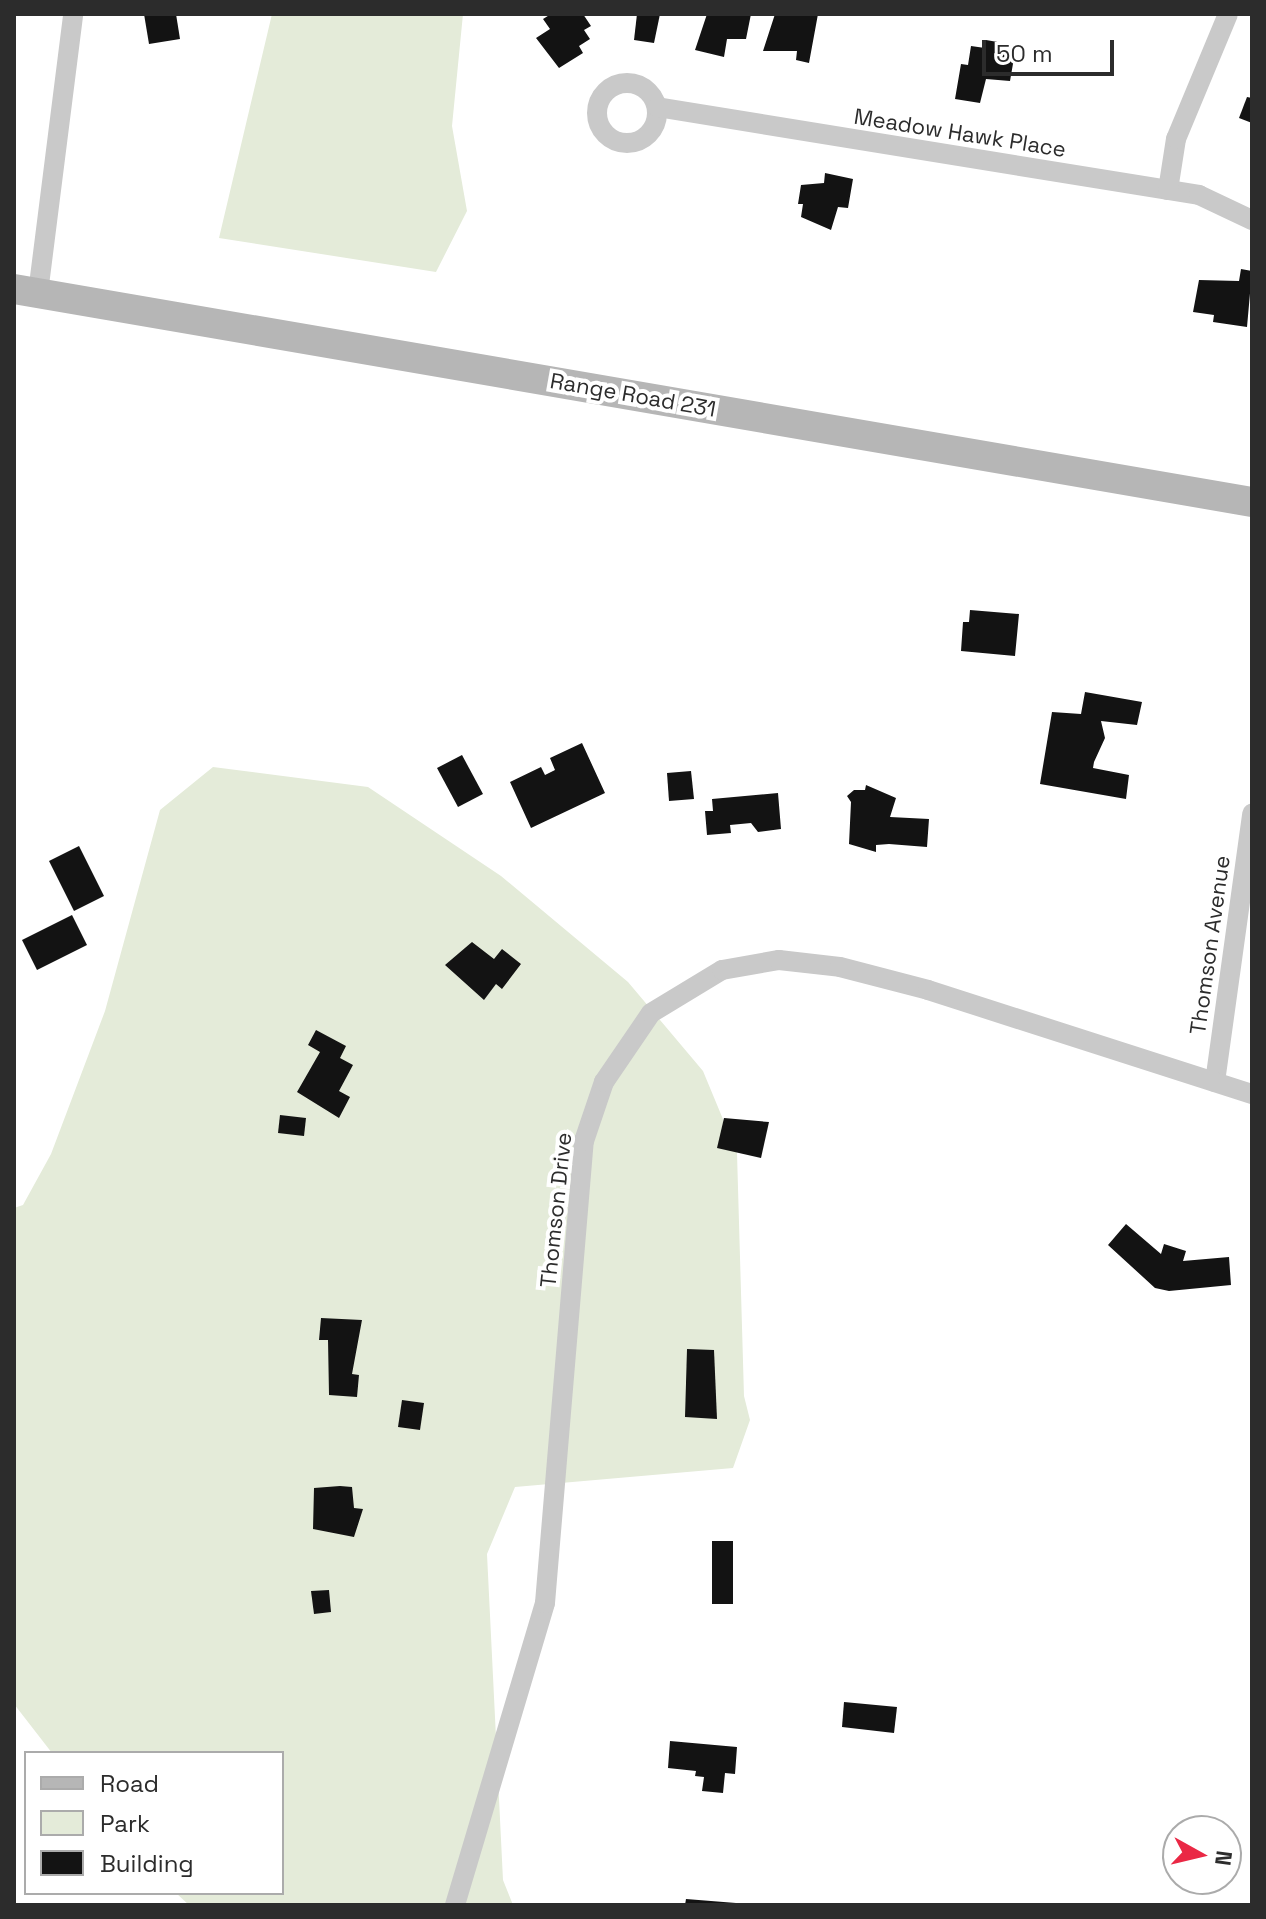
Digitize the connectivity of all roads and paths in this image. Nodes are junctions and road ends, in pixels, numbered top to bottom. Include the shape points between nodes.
1 (73, 14) edge
2 (1228, 14) edge
3 (657, 107) dead end
4 (1168, 190) junction
5 (1252, 220) edge
6 (26, 291) edge
7 (1252, 502) edge
8 (1252, 814) edge
9 (1215, 1082) junction
10 (1252, 1094) edge
11 (455, 1905) edge

1 - 6 street
2 - 4 street via 1176,139
3 - 4 street, Meadow Hawk Place
4 - 5 street, Meadow Hawk Place via 1199,195
6 - 7 street, Range Road 231
8 - 9 street, Thomson Avenue
9 - 10 street, Thomson Drive
9 - 11 street, Thomson Drive via 840,967 779,960 722,970 651,1013 604,1082 584,1141 545,1603

